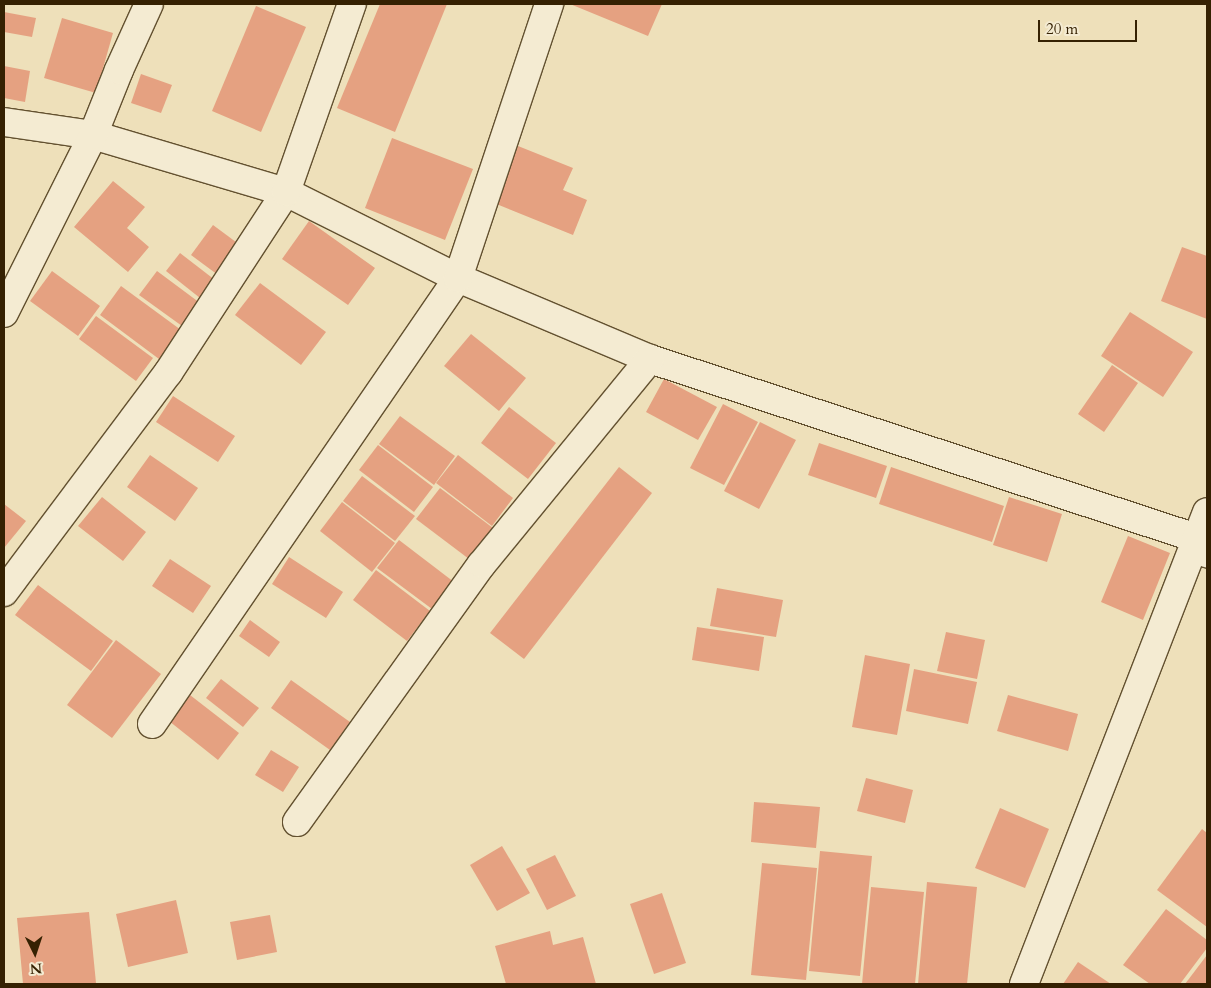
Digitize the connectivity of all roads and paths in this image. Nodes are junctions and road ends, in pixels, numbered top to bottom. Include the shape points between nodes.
1 (149, 4) edge
2 (352, 4) edge
3 (549, 4) edge
4 (4, 122) edge
5 (93, 135) junction
6 (286, 192) junction
7 (458, 278) junction
8 (4, 313) edge
9 (650, 359) junction
10 (1207, 512) edge
11 (1202, 545) edge
12 (4, 592) edge
13 (152, 724) dead end
14 (296, 822) dead end
15 (1024, 984) edge

1 - 5 street
2 - 6 street
3 - 7 street
4 - 5 street
5 - 6 street
5 - 8 street
6 - 7 street
6 - 12 street via 168,373
7 - 9 street
7 - 13 street
9 - 11 street
9 - 14 street via 482,564
10 - 11 street
11 - 15 street

